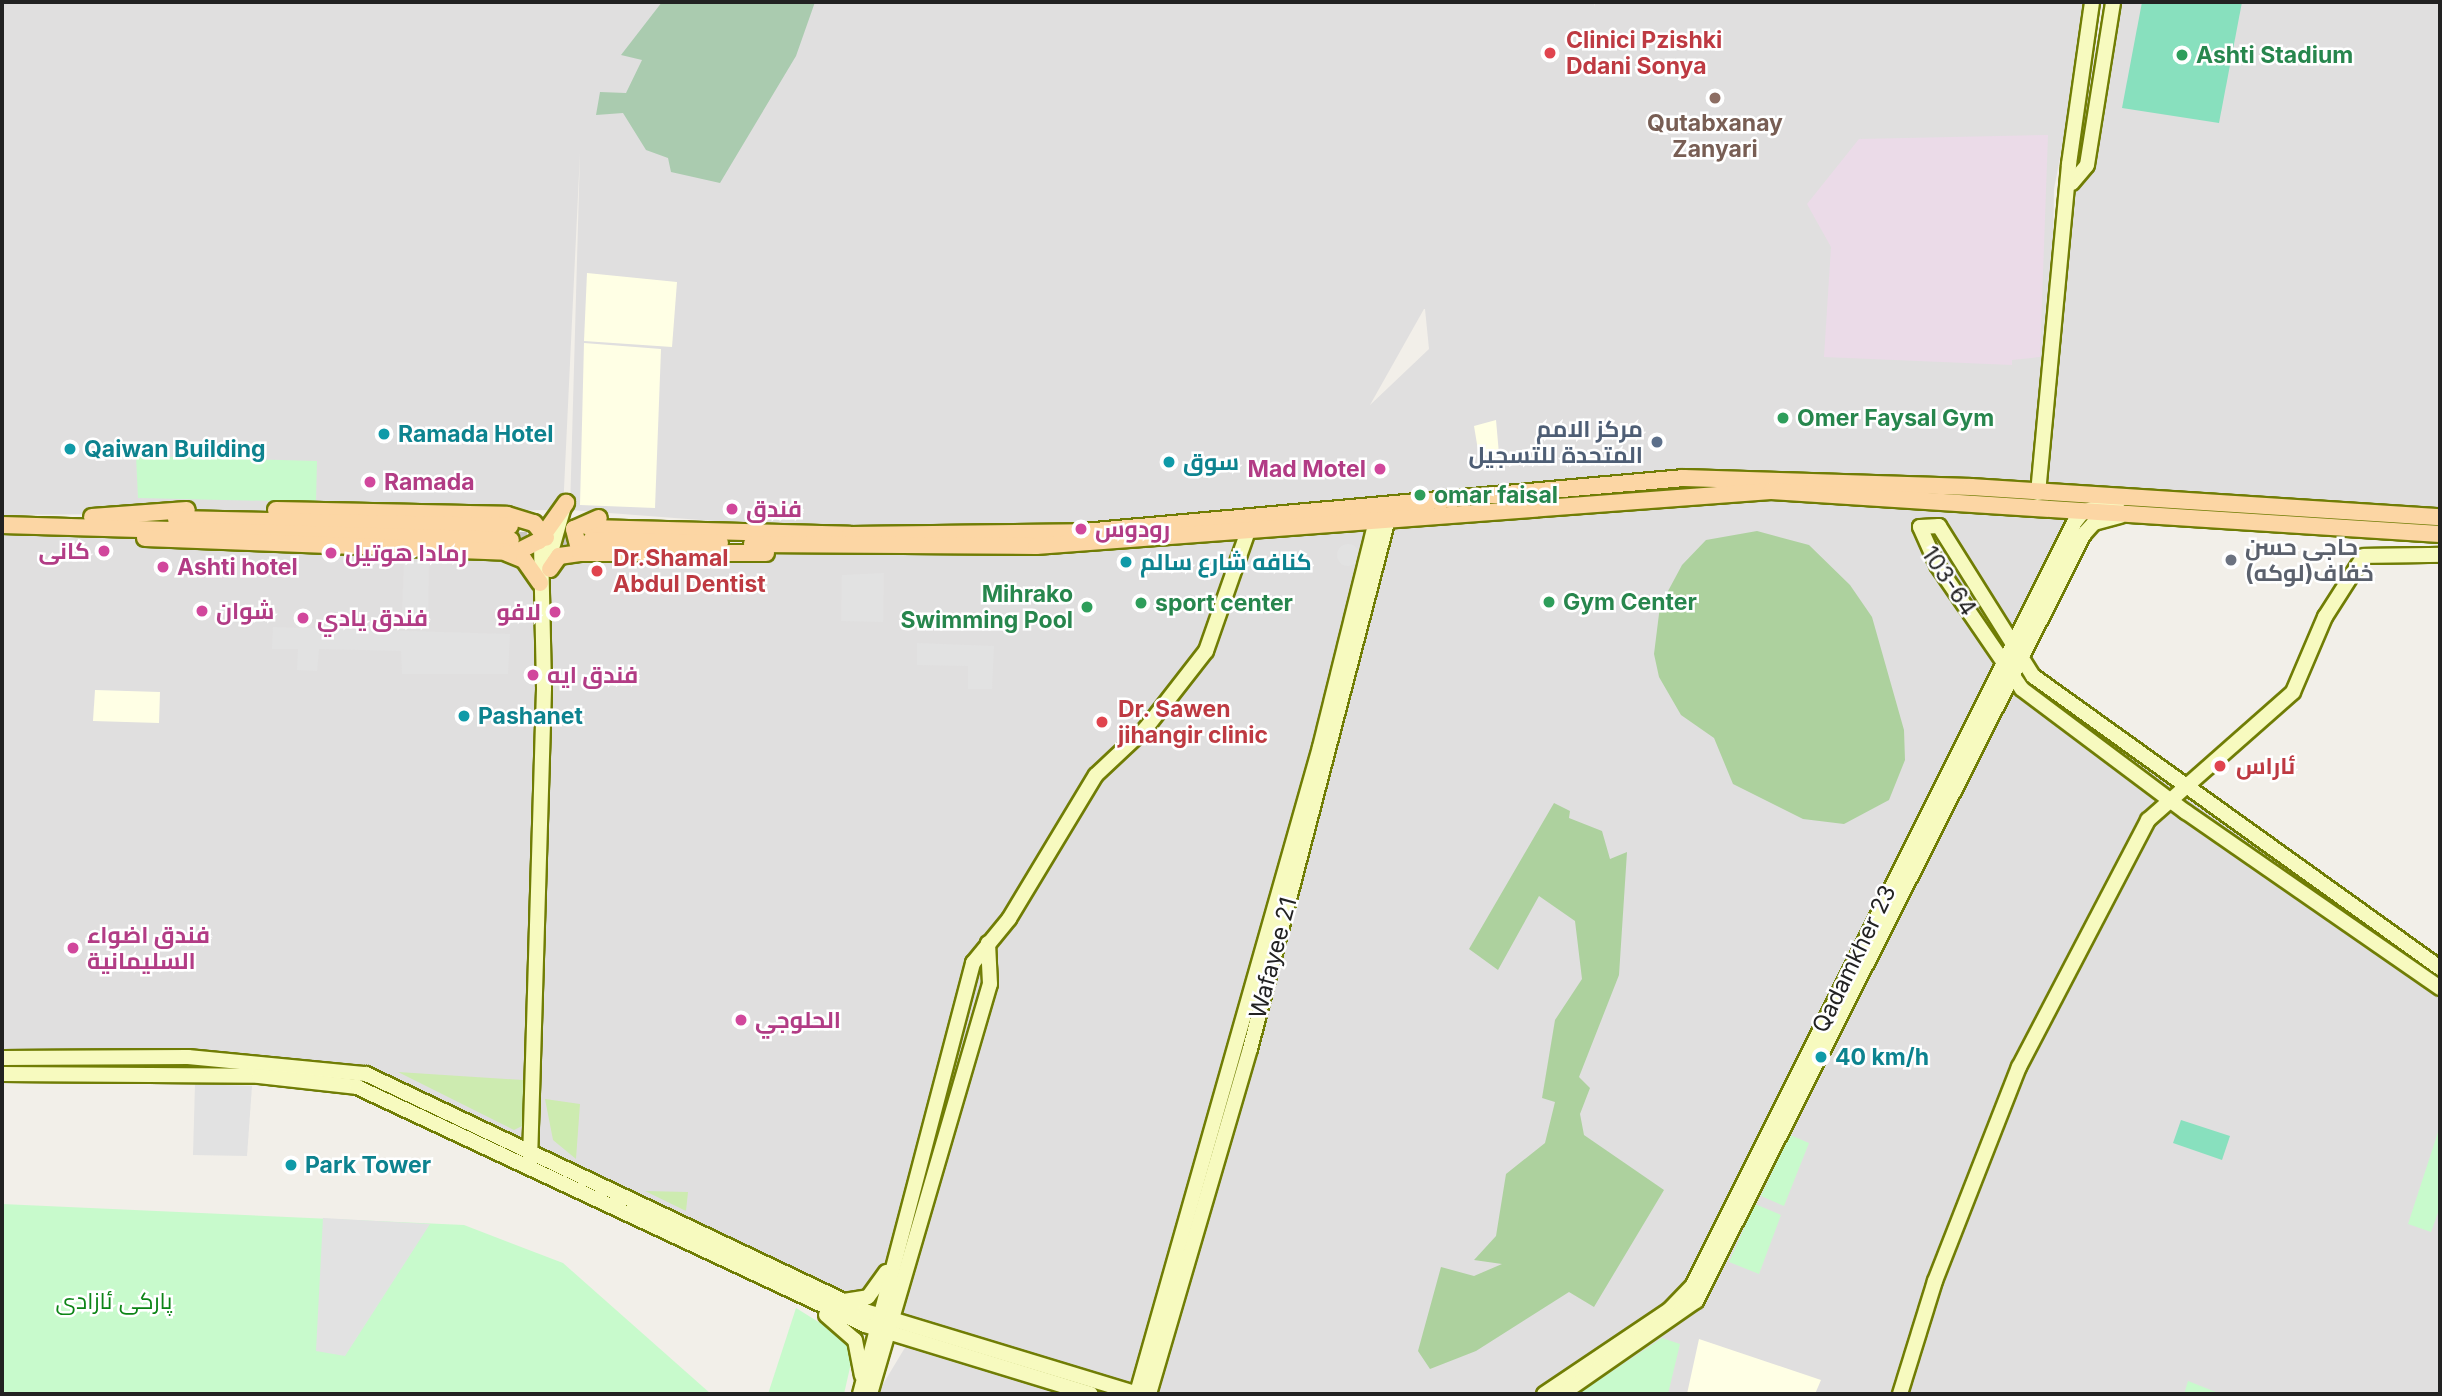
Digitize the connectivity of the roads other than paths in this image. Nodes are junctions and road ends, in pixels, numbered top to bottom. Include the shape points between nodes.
1 (2092, 2) edge
2 (2113, 2) edge
3 (2072, 183) junction
4 (1553, 488) junction
5 (1530, 490) junction
6 (2038, 493) junction
7 (2128, 499) junction
8 (566, 503) dead end
9 (1556, 506) junction
10 (1528, 509) junction
11 (2082, 512) junction
12 (2, 514) edge
13 (2120, 516) junction
14 (2440, 517) edge
15 (1382, 519) junction
16 (92, 522) junction
17 (2, 525) edge
18 (514, 531) junction
19 (1248, 531) junction
20 (2440, 534) edge
21 (586, 535) junction
22 (543, 549) junction
23 (2440, 555) edge
24 (540, 583) junction
25 (2010, 643) junction
26 (2020, 657) junction
27 (544, 660) junction
28 (2002, 660) junction
29 (2011, 674) junction
30 (2182, 787) junction
31 (2168, 800) junction
32 (988, 943) junction
33 (2440, 968) edge
34 (2440, 988) edge
35 (2, 1058) edge
36 (2, 1074) edge
37 (531, 1152) junction
38 (530, 1169) junction
39 (898, 1249) junction
40 (1949, 1251) junction
41 (901, 1294) junction
42 (800, 1296) junction
43 (836, 1299) junction
44 (885, 1325) junction
45 (938, 1332) junction
46 (924, 1340) junction
47 (866, 1391) edge
48 (1091, 1394) edge
49 (1138, 1394) edge
50 (1149, 1394) edge
51 (1544, 1394) edge
52 (1562, 1394) edge
53 (1900, 1394) edge
54 (1907, 1394) edge

1 - 3 main road via 2069,164
2 - 3 main road via 2087,165
3 - 6 main road
4 - 5 main road
4 - 6 main road via 1772,478
4 - 9 main road
5 - 10 main road
5 - 21 main road via 1084,532 964,533 868,524
6 - 7 main road
7 - 11 main road
7 - 14 main road
8 - 22 main road
9 - 10 main road
9 - 11 main road via 1771,491
10 - 15 main road
11 - 13 main road
11 - 25 main road, Qadamkher 23
12 - 16 main road
13 - 20 main road
13 - 26 main road, Qadamkher 23 via 2088,527
15 - 19 main road
15 - 49 main road, Wafayee 21
15 - 50 main road, Wafayee 21 via 1250,1049
16 - 17 main road
16 - 18 main road
16 - 18 main road via 238,510
18 - 22 main road
18 - 22 main road
18 - 22 main road via 533,536
18 - 24 main road via 524,560
19 - 21 main road via 911,555
19 - 32 main road via 1206,651 1146,728 1096,775
21 - 22 main road via 559,556
22 - 24 main road
22 - 27 main road
23 - 30 main road via 2364,556 2325,617 2293,692
24 - 27 main road
25 - 26 main road
25 - 28 main road, Qadamkher 23
25 - 28 main road, 103-64 via 1939,526 1924,523 1922,541
26 - 29 main road, Qadamkher 23
26 - 30 main road via 2033,676
27 - 37 main road
28 - 29 main road
28 - 51 main road, Qadamkher 23 via 1693,1285 1669,1310
29 - 31 main road
29 - 52 main road, Qadamkher 23 via 1696,1301
30 - 31 main road
30 - 33 main road
31 - 34 main road
31 - 40 main road via 2148,820 2019,1067
32 - 39 main road via 973,963 957,1012
32 - 41 main road via 992,976
35 - 37 main road via 188,1057 353,1071
36 - 38 main road via 339,1082 381,1096
37 - 38 main road
37 - 43 main road
38 - 42 main road
39 - 43 main road via 874,1293 858,1301
39 - 44 main road
40 - 53 main road
40 - 54 main road
41 - 44 main road
41 - 45 main road via 903,1314
42 - 44 main road
42 - 47 main road via 853,1337
43 - 44 main road
44 - 45 main road
44 - 46 main road
44 - 47 main road
45 - 49 main road
46 - 47 main road via 894,1348
46 - 48 main road

